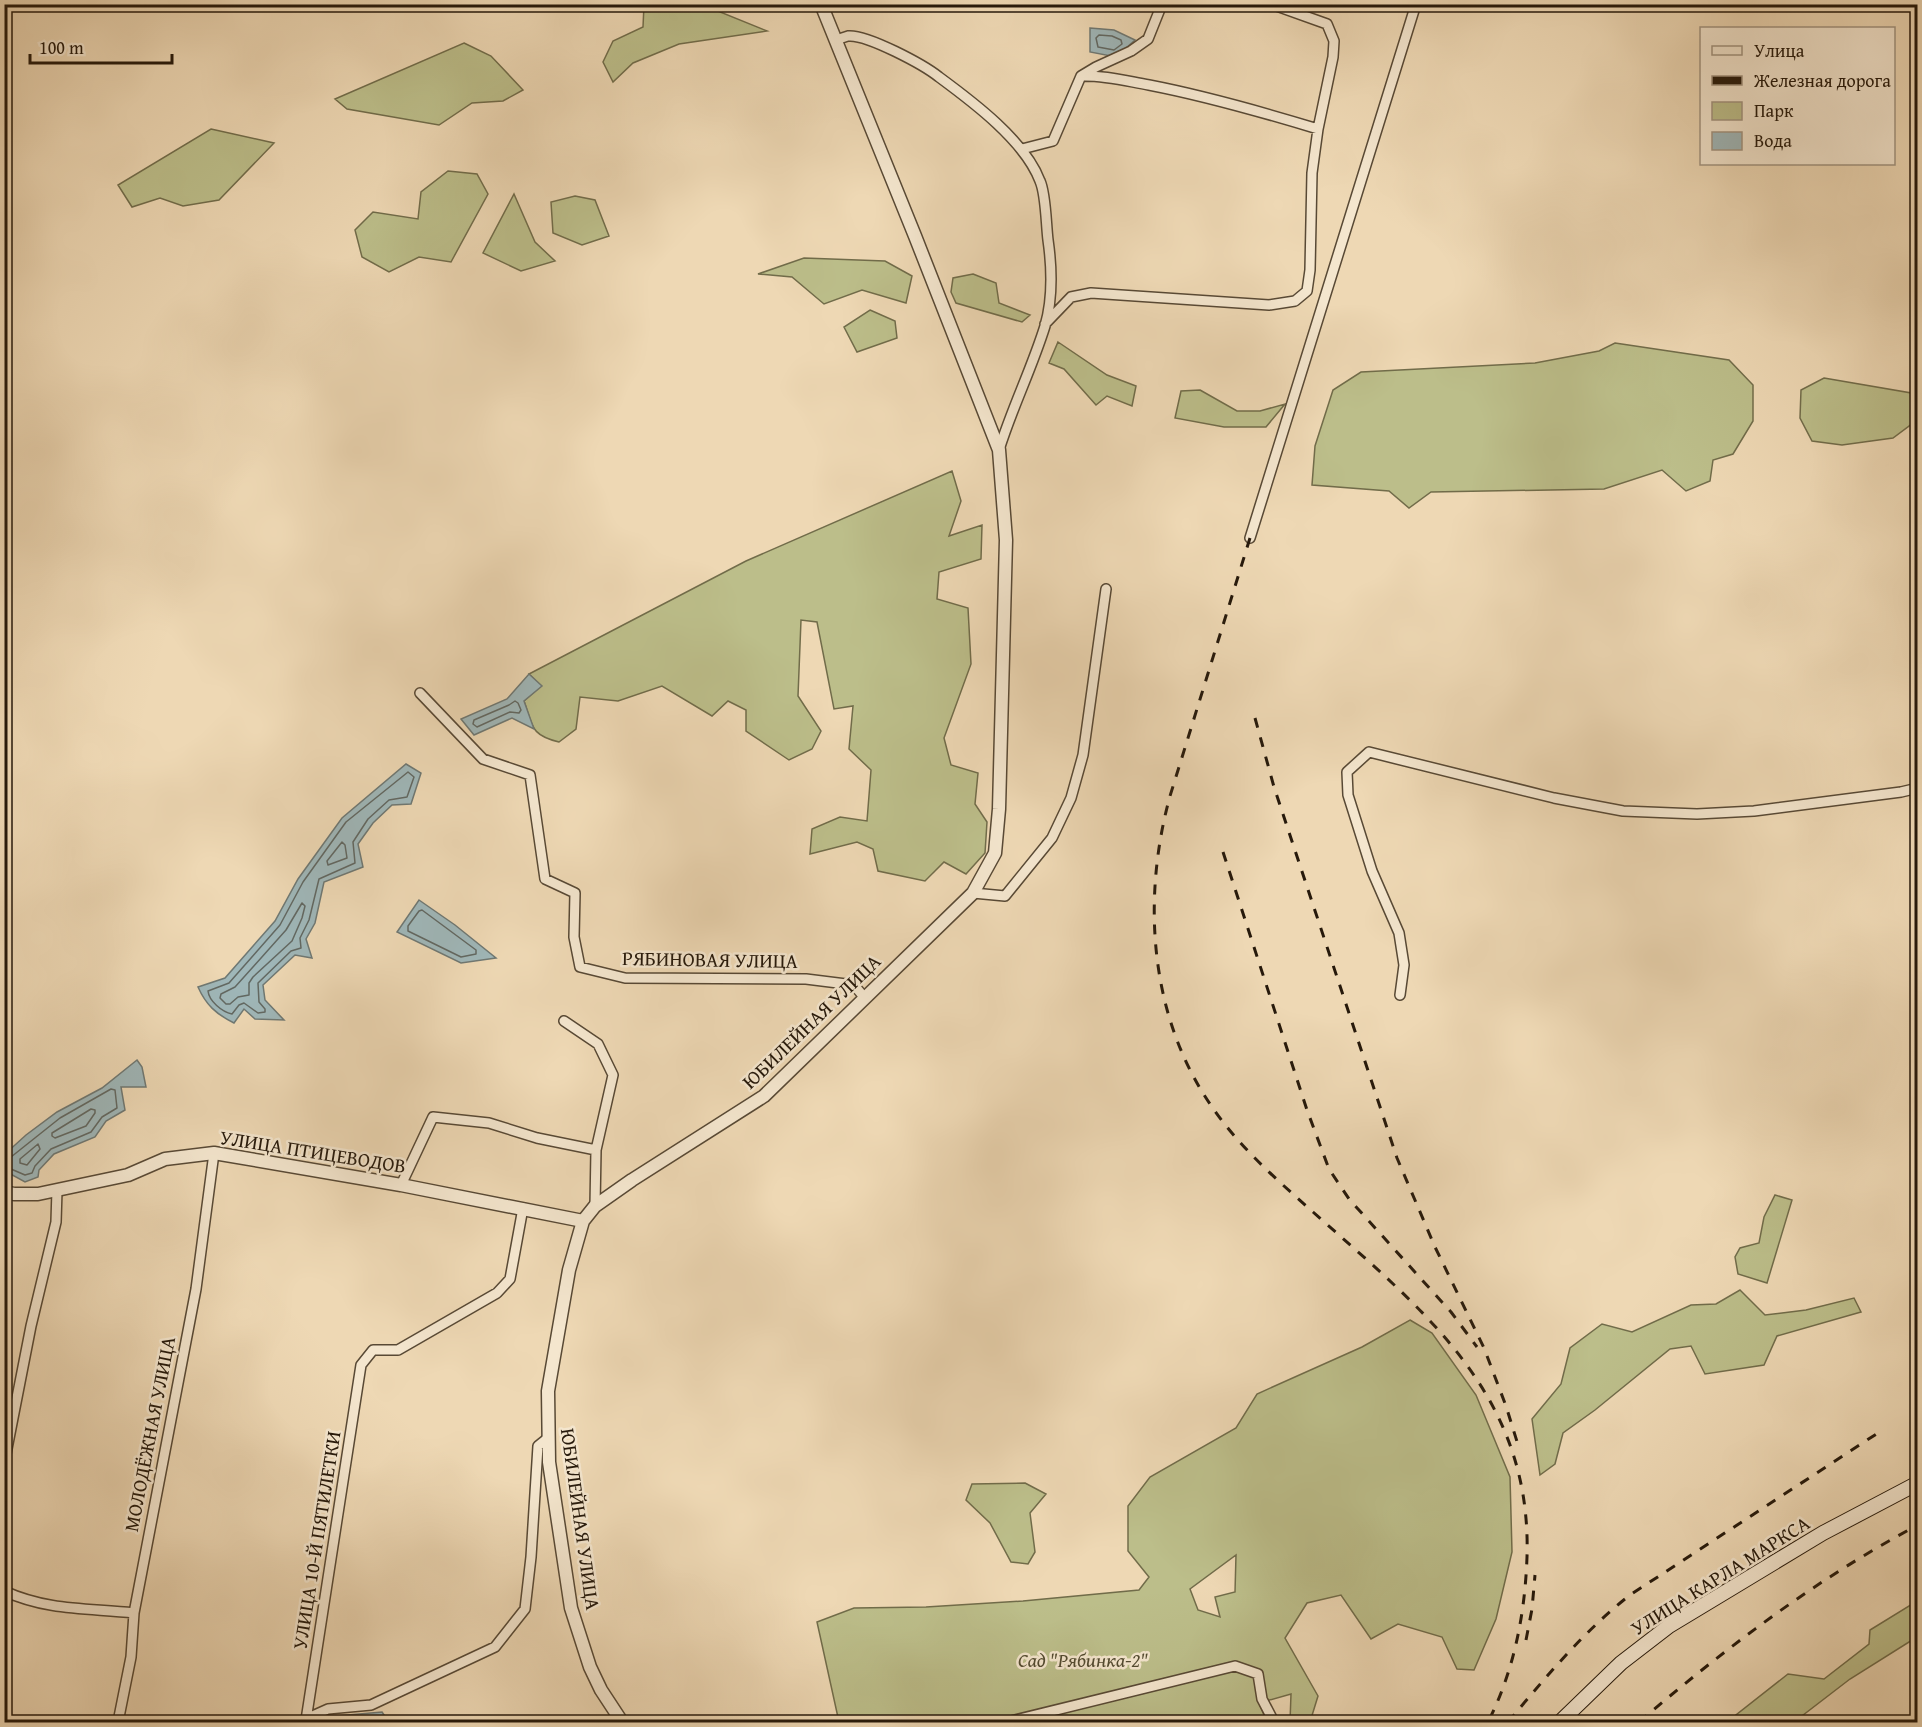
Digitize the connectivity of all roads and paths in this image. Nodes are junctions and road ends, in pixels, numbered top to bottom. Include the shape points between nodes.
1 (821, 4) edge
2 (1162, 4) edge
3 (1272, 4) edge
4 (1416, 4) edge
5 (1300, 9) edge
6 (836, 41) junction
7 (1081, 76) junction
8 (1318, 129) junction
9 (1022, 149) junction
10 (1045, 324) junction
11 (999, 450) junction
12 (1250, 538) dead end
13 (1106, 589) dead end
14 (420, 693) dead end
15 (1917, 788) edge
16 (973, 893) junction
17 (1400, 995) dead end
18 (864, 997) junction
19 (564, 1021) dead end
20 (596, 1150) junction
21 (214, 1153) junction
22 (401, 1185) junction
23 (57, 1190) junction
24 (4, 1192) edge
25 (595, 1206) junction
26 (523, 1208) junction
27 (583, 1221) junction
28 (548, 1438) junction
29 (4, 1464) edge
30 (1917, 1484) edge
31 (4, 1591) edge
32 (134, 1613) junction
33 (303, 1721) edge
34 (118, 1722) edge
35 (622, 1722) edge
36 (1007, 1722) edge
37 (1274, 1722) edge
38 (1560, 1722) edge

1 - 6 street, ЮБИЛЕЙНАЯ УЛИЦА
2 - 7 street via 1148,39
3 - 5 street
4 - 12 street
5 - 8 street via 1327,24 1334,41
6 - 9 street via 849,36 902,54 967,98
6 - 11 street, ЮБИЛЕЙНАЯ УЛИЦА
7 - 8 street via 1096,75 1173,90
7 - 9 street via 1053,141
8 - 10 street via 1312,173 1310,270 1307,291 1295,302 1269,305 1091,293 1071,297
9 - 10 street via 1041,182 1050,249 1052,286
10 - 11 street
11 - 16 street, ЮБИЛЕЙНАЯ УЛИЦА via 1006,540 999,809 995,853
13 - 16 street via 1083,755 1071,798 1052,838 1005,896
14 - 18 street, РЯБИНОВАЯ УЛИЦА via 483,759 530,775 545,879 575,893 574,937 580,967 625,978 806,979 854,985
15 - 17 street via 1754,811 1623,811 1369,752 1347,772 1348,795 1372,871 1398,933 1404,964
16 - 18 street, ЮБИЛЕЙНАЯ УЛИЦА
18 - 25 street, ЮБИЛЕЙНАЯ УЛИЦА via 764,1096
19 - 20 street via 598,1044 613,1075
20 - 22 street via 489,1124 433,1117
20 - 25 street
21 - 22 street, УЛИЦА ПТИЦЕВОДОВ
21 - 23 street, УЛИЦА ПТИЦЕВОДОВ via 165,1159 128,1175
21 - 32 street, МОЛОДЁЖНАЯ УЛИЦА via 196,1289
22 - 26 street, УЛИЦА ПТИЦЕВОДОВ
23 - 24 street, УЛИЦА ПТИЦЕВОДОВ via 38,1194
23 - 29 street via 56,1222
25 - 27 street, ЮБИЛЕЙНАЯ УЛИЦА
26 - 27 street, УЛИЦА ПТИЦЕВОДОВ
26 - 33 street, УЛИЦА 10-Й ПЯТИЛЕТКИ via 510,1279 497,1293 398,1350 373,1350 361,1365
27 - 28 street, ЮБИЛЕЙНАЯ УЛИЦА via 569,1270 548,1391
28 - 33 street via 538,1446 525,1609 495,1647 371,1705 328,1709
28 - 35 street, ЮБИЛЕЙНАЯ УЛИЦА via 571,1608 590,1667
30 - 38 main road, УЛИЦА КАРЛА МАРКСА via 1823,1533 1669,1626 1621,1663
31 - 32 street via 24,1600 71,1610
32 - 34 street, МОЛОДЁЖНАЯ УЛИЦА via 131,1657
36 - 37 street via 1235,1666 1258,1674 1262,1699

